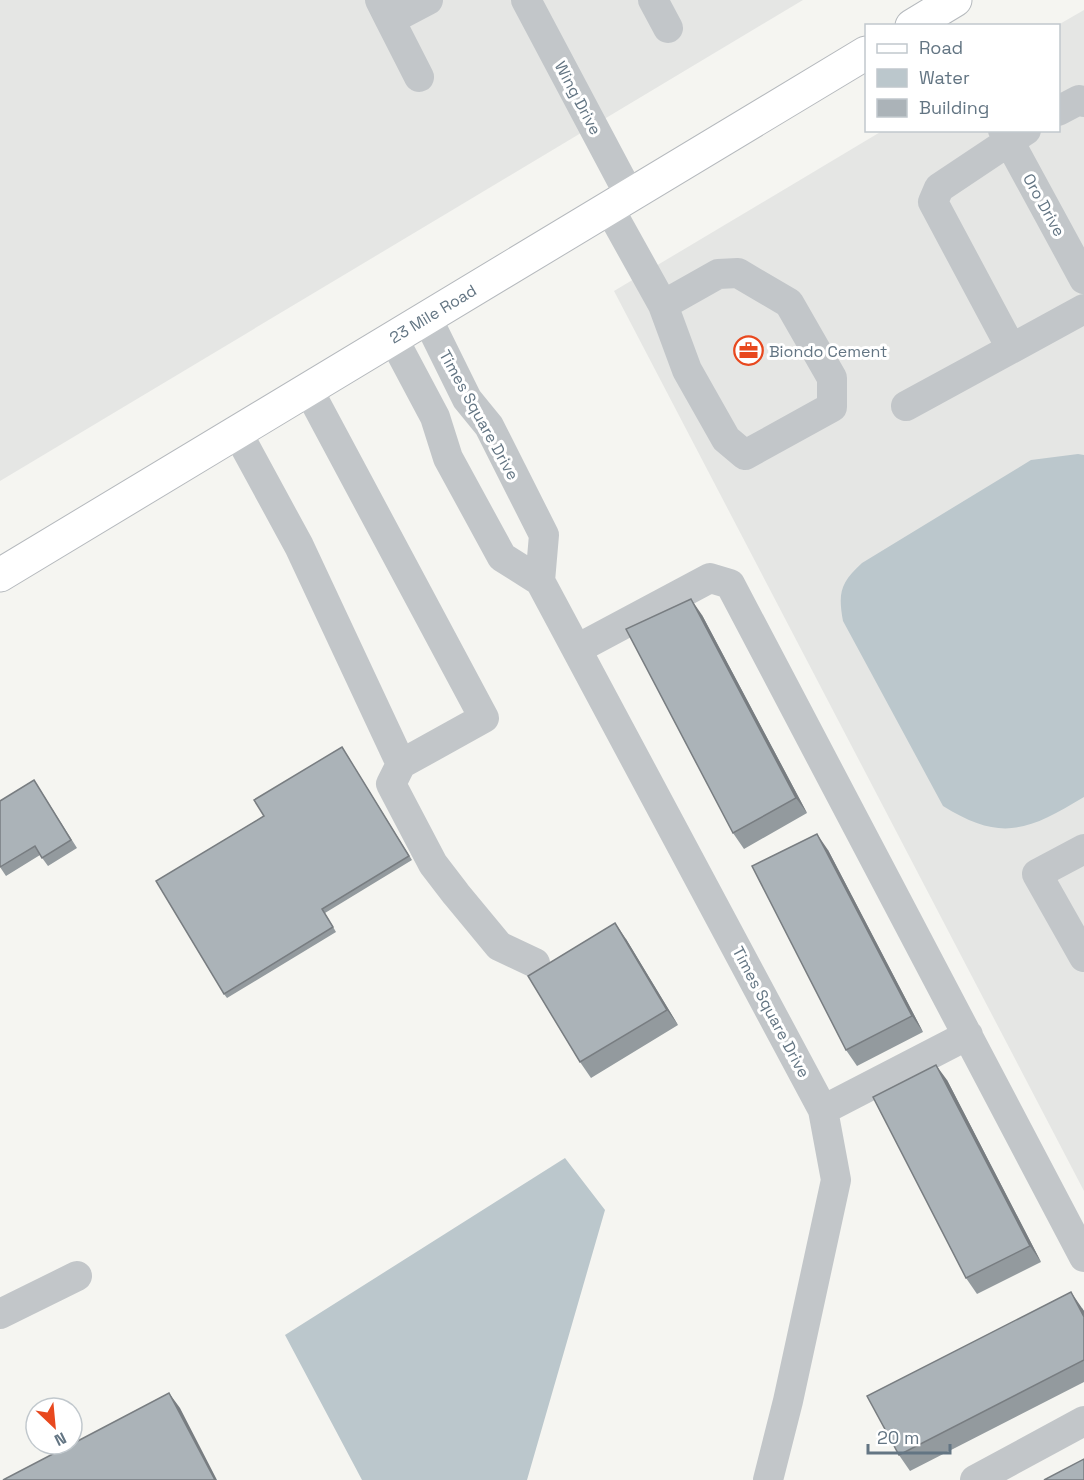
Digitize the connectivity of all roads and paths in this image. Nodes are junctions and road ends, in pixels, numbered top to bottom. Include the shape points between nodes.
1 (428, 0) edge
2 (526, 0) edge
3 (654, 0) edge
4 (385, 10) edge
5 (948, 11) edge
6 (917, 24) edge
7 (668, 28) dead end
8 (865, 54) edge
9 (419, 77) dead end
10 (1084, 102) edge
11 (1060, 110) edge
12 (1013, 134) edge
13 (619, 202) junction
14 (1084, 279) edge
15 (663, 305) junction
16 (1084, 309) edge
17 (426, 318) junction
18 (393, 338) junction
19 (1011, 348) junction
20 (308, 389) junction
21 (906, 406) dead end
22 (237, 432) junction
23 (507, 462) junction
24 (462, 484) junction
25 (0, 575) edge
26 (540, 581) junction
27 (577, 649) junction
28 (401, 764) junction
29 (1084, 849) edge
30 (1084, 957) edge
31 (536, 963) dead end
32 (968, 1035) junction
33 (823, 1110) junction
34 (1084, 1257) edge
35 (77, 1276) dead end
36 (0, 1314) edge
37 (1084, 1420) edge
38 (774, 1478) edge
39 (975, 1480) edge

1 - 4 street
2 - 13 street, Wing Drive
3 - 7 street
4 - 9 street
5 - 6 main road
8 - 13 main road, 23 Mile Road
10 - 11 street via 1079,99
12 - 14 street, Oro Drive
12 - 19 street via 939,188 933,201
13 - 15 street, Wing Drive
13 - 17 main road, 23 Mile Road
15 - 15 street, Wing Drive via 687,370 726,439 746,455 832,407 832,378 789,303 738,273 718,274
16 - 19 street
17 - 18 main road, 23 Mile Road
17 - 23 street, Times Square Drive via 467,399 489,426
18 - 20 main road, 23 Mile Road
18 - 24 street, Times Square Drive via 435,417 448,458
19 - 21 street
20 - 22 main road, 23 Mile Road
20 - 28 street via 484,718
22 - 25 main road, 23 Mile Road
22 - 28 street via 299,546
23 - 24 street
23 - 26 street, Times Square Drive via 544,535
24 - 26 street, Times Square Drive via 502,557
26 - 27 street, Times Square Drive
27 - 32 street via 710,578 730,584
27 - 33 street, Times Square Drive
28 - 31 street via 392,784 432,864 499,946
29 - 30 street via 1037,874
32 - 33 street
32 - 34 street
33 - 38 street, Times Square Drive via 836,1180
35 - 36 street
37 - 39 street

